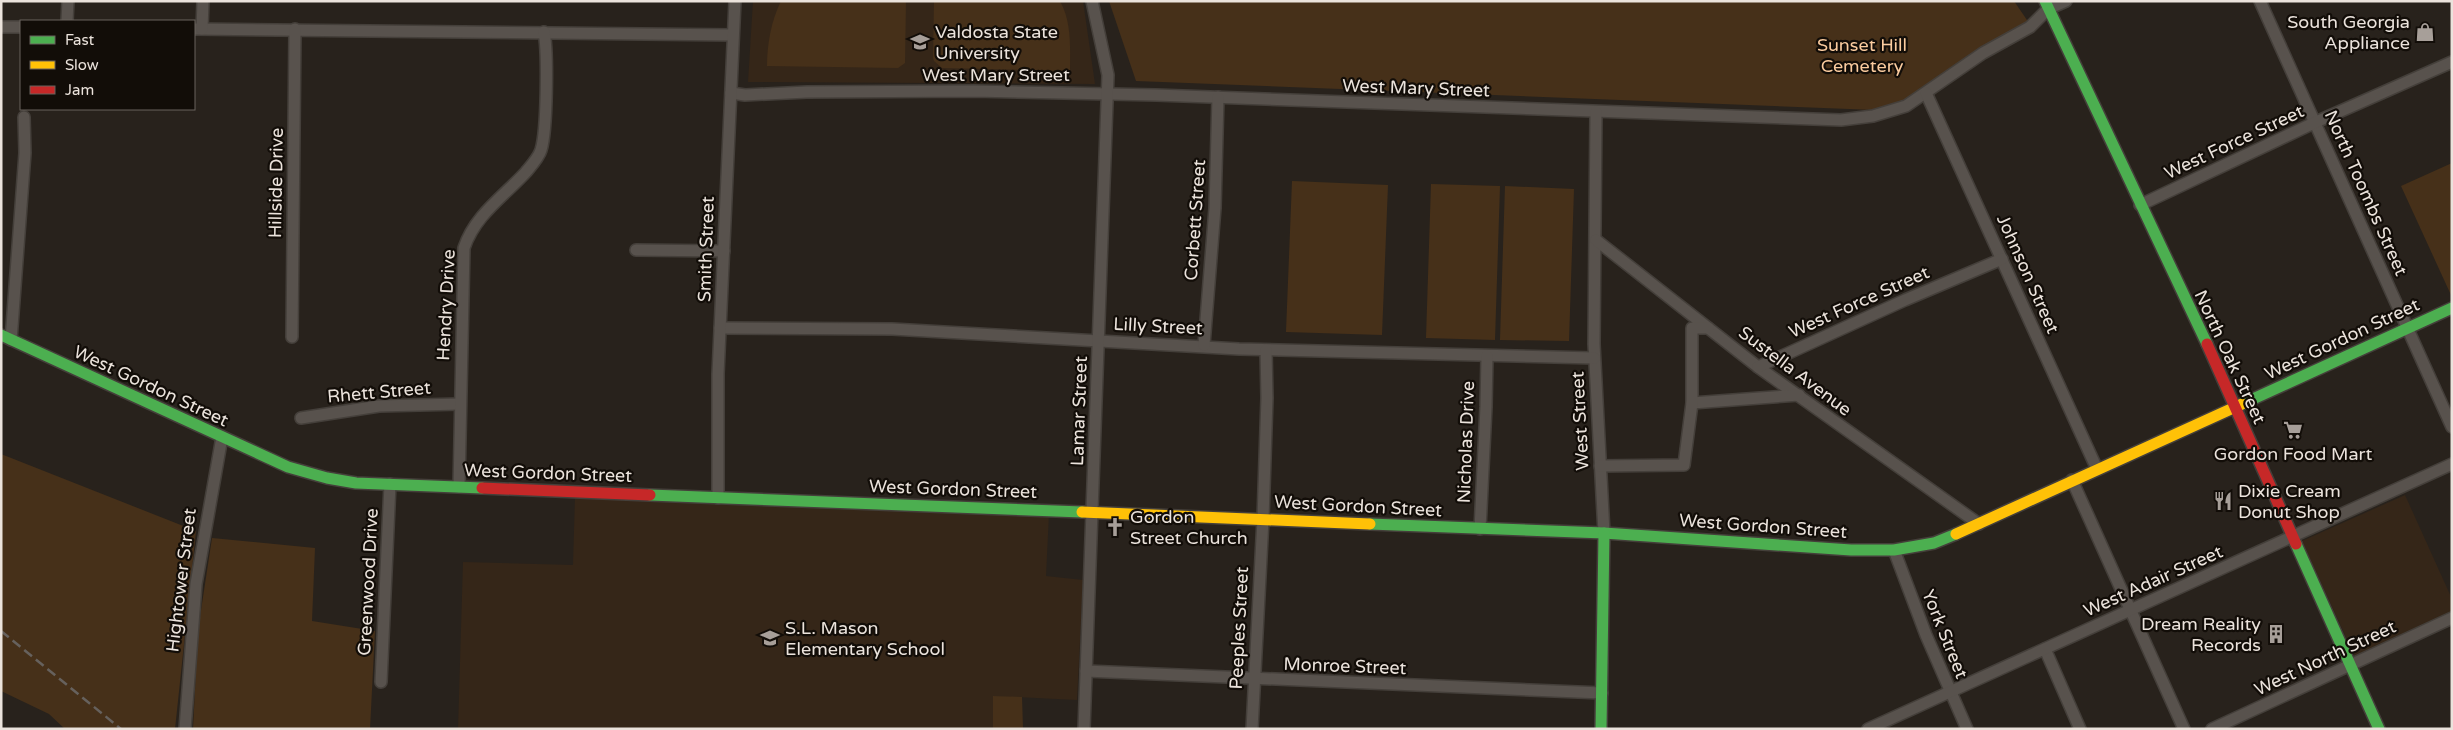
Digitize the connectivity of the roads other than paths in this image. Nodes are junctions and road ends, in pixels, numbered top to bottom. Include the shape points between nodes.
1 (68, 1) edge
2 (203, 1) edge
3 (735, 1) edge
4 (1092, 1) edge
5 (2066, 1) edge
6 (2260, 1) edge
7 (2046, 5) edge
8 (67, 20) edge
9 (1, 27) edge
10 (20, 27) edge
11 (198, 29) edge
12 (294, 29) junction
13 (544, 32) junction
14 (733, 35) junction
15 (2452, 62) edge
16 (731, 93) junction
17 (1926, 93) junction
18 (1107, 94) junction
19 (1218, 97) junction
20 (1596, 112) junction
21 (24, 117) dead end
22 (2316, 122) junction
23 (2140, 206) junction
24 (1596, 240) junction
25 (636, 250) dead end
26 (724, 251) junction
27 (2002, 259) junction
28 (2452, 308) edge
29 (720, 328) junction
30 (1708, 328) junction
31 (2406, 329) junction
32 (292, 336) dead end
33 (6, 338) edge
34 (1099, 340) junction
35 (1204, 346) junction
36 (1266, 350) junction
37 (1487, 356) junction
38 (1594, 358) junction
39 (1758, 367) junction
40 (1799, 395) junction
41 (460, 404) junction
42 (1692, 404) junction
43 (2235, 407) junction
44 (301, 418) dead end
45 (2452, 427) edge
46 (222, 437) junction
47 (2452, 464) edge
48 (1600, 466) junction
49 (2097, 469) junction
50 (2072, 480) junction
51 (390, 484) junction
52 (459, 487) junction
53 (718, 498) junction
54 (1091, 512) junction
55 (1262, 519) junction
56 (1979, 524) junction
57 (1480, 529) junction
58 (1604, 532) junction
59 (2293, 537) junction
60 (1894, 550) junction
61 (2131, 610) junction
62 (2452, 618) edge
63 (2045, 649) junction
64 (2350, 665) junction
65 (1086, 671) junction
66 (1255, 680) junction
67 (381, 682) dead end
68 (1950, 692) junction
69 (1602, 693) junction
70 (185, 729) edge
71 (1084, 729) edge
72 (1252, 729) edge
73 (1601, 729) edge
74 (1868, 729) edge
75 (1967, 729) edge
76 (2080, 729) edge
77 (2184, 729) edge
78 (2212, 729) edge
79 (2379, 729) edge

1 - 8 street
2 - 11 street
3 - 14 street, Smith Street
4 - 18 street via 1108,75
5 - 7 street, West Mary Street
6 - 22 street, North Toombs Street
7 - 17 street, West Mary Street via 2030,27 1983,53
7 - 23 street, North Oak Street
9 - 10 street
11 - 12 street
12 - 13 street
12 - 32 street, Hillside Drive
13 - 14 street
13 - 41 street, Hendry Drive via 545,106 541,151 528,170 474,225 464,248
14 - 16 street, Smith Street
15 - 22 street, West Force Street
16 - 18 street, West Mary Street via 974,91
16 - 26 street, Smith Street
17 - 20 street, West Mary Street via 1906,106 1873,116 1841,120
17 - 27 street, Johnson Street
18 - 19 street, West Mary Street
18 - 34 street, Lamar Street
19 - 20 street, West Mary Street
19 - 35 street, Corbett Street via 1215,208
20 - 24 street, West Street
21 - 33 street via 25,153
22 - 23 street, West Force Street
22 - 31 street, North Toombs Street
23 - 43 street, North Oak Street
24 - 30 street, Sustella Avenue
24 - 38 street, West Street
25 - 26 street
26 - 29 street, Smith Street
27 - 39 street, West Force Street
27 - 49 street, Johnson Street
28 - 31 street, West Gordon Street
29 - 34 street, Lilly Street via 892,329
29 - 53 street, Smith Street
30 - 39 street, Sustella Avenue
30 - 42 street via 1692,328
31 - 43 street, West Gordon Street
31 - 45 street, North Toombs Street
33 - 46 street, West Gordon Street
34 - 35 street, Lilly Street
34 - 54 street, Lamar Street
35 - 36 street, Lilly Street
36 - 37 street, Lilly Street
36 - 55 street, Peeples Street
37 - 38 street, Lilly Street
37 - 57 street, Nicholas Drive
38 - 48 street, West Street
39 - 40 street, Sustella Avenue
40 - 42 street
40 - 56 street, Sustella Avenue
41 - 44 street, Rhett Street via 379,406
41 - 52 street, Hendry Drive
42 - 48 street via 1684,465
43 - 49 street, West Gordon Street
43 - 59 street, North Oak Street
46 - 51 street, West Gordon Street via 288,467 326,478
46 - 70 street, Hightower Street via 196,584
47 - 59 street, West Adair Street
48 - 58 street, West Street
49 - 50 street, West Gordon Street
50 - 56 street, West Gordon Street
50 - 61 street
51 - 52 street, West Gordon Street
51 - 67 street, Greenwood Drive
52 - 53 street, West Gordon Street
53 - 54 street, West Gordon Street
54 - 55 street, West Gordon Street
54 - 65 street, Lamar Street
55 - 57 street, West Gordon Street
55 - 66 street, Peeples Street
56 - 60 street, West Gordon Street via 1934,543
57 - 58 street, West Gordon Street
58 - 60 street, West Gordon Street via 1851,550
58 - 69 street, West Street
59 - 61 street, West Adair Street
59 - 64 street, North Oak Street
60 - 68 street, York Street
61 - 63 street, West Adair Street
61 - 77 street
62 - 64 street, West North Street
63 - 68 street, West Adair Street
63 - 76 street
64 - 78 street, West North Street
64 - 79 street, North Oak Street
65 - 66 street, Monroe Street
65 - 71 street, Lamar Street
66 - 69 street, Monroe Street
66 - 72 street, Peeples Street
68 - 74 street, West Adair Street
68 - 75 street, York Street
69 - 73 street, West Street

